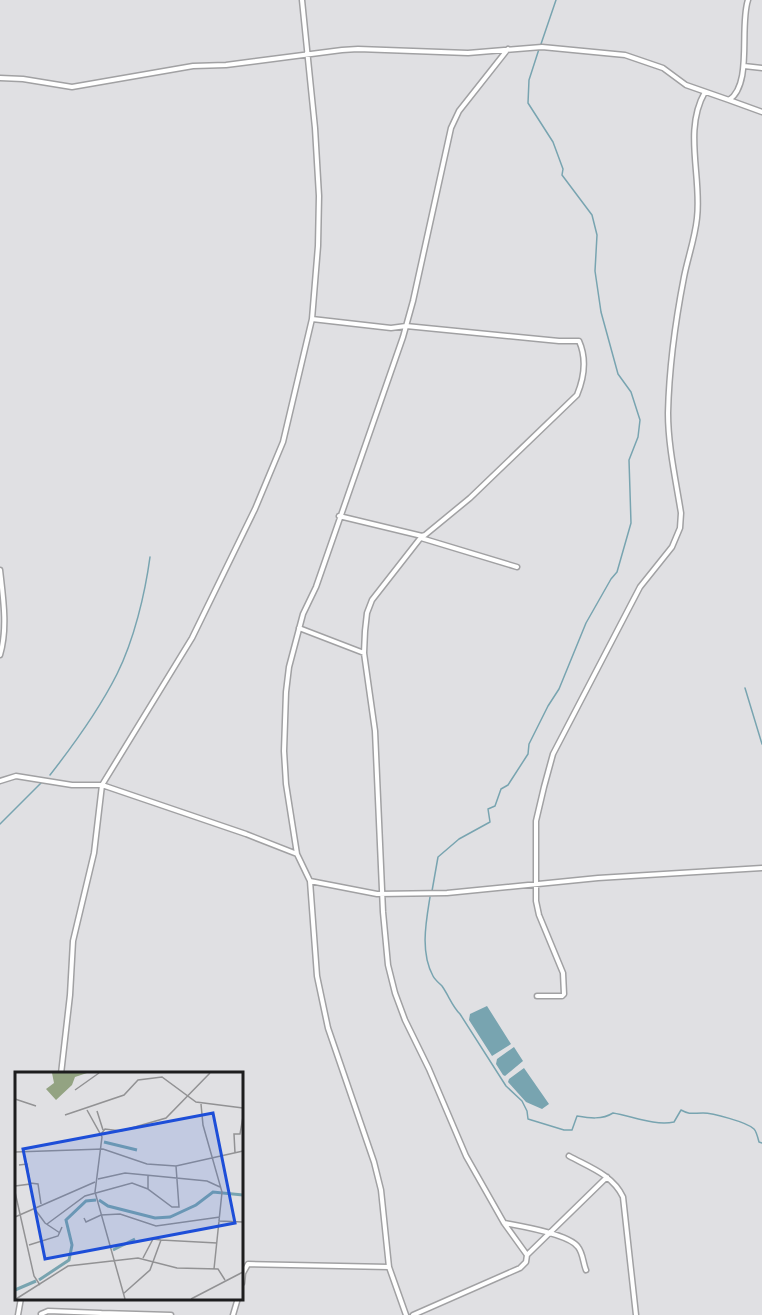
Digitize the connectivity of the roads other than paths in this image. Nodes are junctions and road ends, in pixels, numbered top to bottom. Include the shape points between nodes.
1 (302, 0) edge
2 (748, 0) edge
3 (508, 49) junction
4 (308, 56) junction
5 (744, 66) junction
6 (762, 68) edge
7 (0, 78) edge
8 (705, 93) junction
9 (729, 99) junction
10 (762, 112) edge
11 (312, 319) junction
12 (406, 326) junction
13 (339, 516) junction
14 (422, 537) junction
15 (517, 567) dead end
16 (0, 570) edge
17 (299, 628) junction
18 (364, 652) junction
19 (0, 655) edge
20 (0, 781) edge
21 (102, 785) junction
22 (297, 854) junction
23 (762, 868) edge
24 (310, 881) junction
25 (535, 884) junction
26 (383, 894) junction
27 (537, 996) dead end
28 (61, 1072) edge
29 (569, 1156) dead end
30 (607, 1177) junction
31 (504, 1223) junction
32 (551, 1233) junction
33 (528, 1255) junction
34 (389, 1266) junction
35 (586, 1270) dead end
36 (243, 1272) edge
37 (21, 1300) edge
38 (238, 1300) edge
39 (42, 1314) edge
40 (101, 1314) edge
41 (18, 1315) edge
42 (171, 1315) edge
43 (233, 1315) edge
44 (406, 1315) edge
45 (413, 1315) edge
46 (636, 1315) edge

1 - 4 street
2 - 5 street
3 - 4 street via 451,53 358,49
3 - 8 street via 542,47 625,55 663,68
3 - 12 street via 459,111 451,129
4 - 7 street via 193,66 72,87
4 - 11 street via 319,196
5 - 6 street
5 - 9 street via 739,90
8 - 9 street
8 - 25 street via 694,122 699,187 697,220 682,287 668,414 680,528 672,547 640,587 553,754 536,821
9 - 10 street
11 - 12 street via 391,328
11 - 21 street via 283,442 255,509 192,638
12 - 13 street
12 - 14 street via 579,341 583,350 584,370 577,395 470,498
13 - 14 street
13 - 17 street
14 - 15 street
14 - 18 street via 372,600
16 - 19 street via 4,640
17 - 18 street
17 - 22 street via 289,667 284,751
18 - 26 street via 375,731
20 - 21 street via 16,776 72,785
21 - 22 street
21 - 28 street via 94,853 73,941
22 - 24 street
23 - 25 street
24 - 26 street
24 - 34 street via 317,976 328,1028 381,1190
25 - 26 street via 447,893
25 - 27 street via 538,912 563,972 564,994
26 - 31 street via 388,965 395,993 466,1156
29 - 30 street
30 - 32 street
30 - 46 street via 623,1197
31 - 32 street
31 - 33 street
32 - 33 street
32 - 35 street via 579,1247
33 - 45 street via 520,1268
34 - 36 street via 248,1264
34 - 44 street
37 - 41 street
38 - 43 street
39 - 40 street
40 - 42 street

